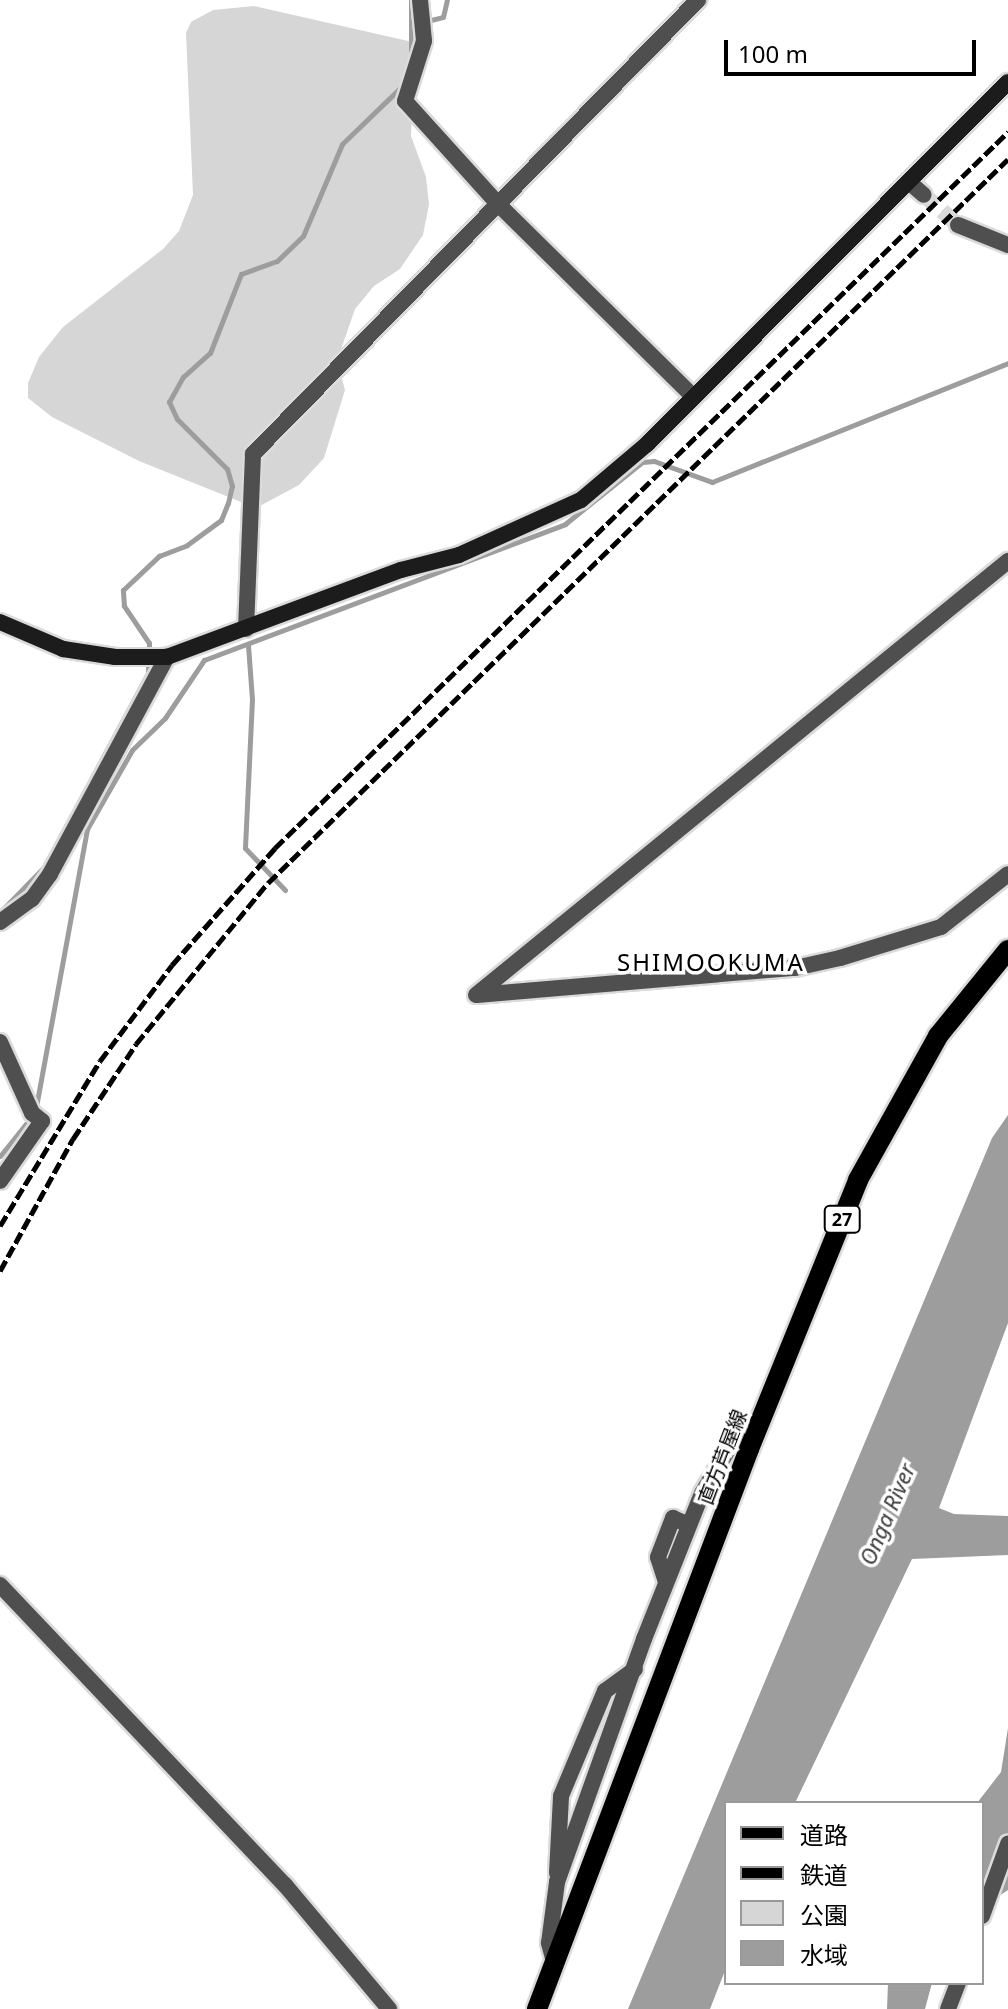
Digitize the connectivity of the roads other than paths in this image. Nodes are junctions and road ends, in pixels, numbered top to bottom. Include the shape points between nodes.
1 (420, 0) edge
2 (698, 0) edge
3 (1008, 82) edge
4 (910, 183) junction
5 (924, 195) tunnel mouth
6 (498, 204) junction
7 (958, 225) tunnel mouth
8 (1008, 245) edge
9 (694, 397) junction
10 (1008, 561) edge
11 (0, 622) edge
12 (246, 629) junction
13 (167, 657) junction
14 (1008, 874) edge
15 (0, 922) edge
16 (1008, 950) edge
17 (0, 1042) edge
18 (0, 1181) edge
19 (757, 1430) junction
20 (0, 1585) edge
21 (635, 1669) junction
22 (1008, 1844) edge
23 (558, 1879) junction
24 (984, 1910) edge
25 (554, 1962) junction
26 (957, 1985) edge
27 (389, 2009) edge
28 (537, 2009) edge
29 (948, 2009) edge

1 - 6 street via 424,41 405,101
2 - 6 street
3 - 4 street
4 - 5 street
4 - 9 street
6 - 9 street
6 - 12 street via 253,454
7 - 8 street
9 - 12 street via 581,500 459,555 401,570
10 - 14 street via 476,995 795,968 840,958 941,927
11 - 13 street via 63,649
12 - 13 street
13 - 15 street via 50,874 32,899
16 - 19 main road, 直方芦屋線 / 27 via 938,1036 883,1130
17 - 18 street via 32,1113 42,1121
19 - 21 street via 732,1443 689,1525
19 - 25 main road, 直方芦屋線 / 27
20 - 27 street via 268,1866
21 - 23 street
21 - 23 street via 605,1691 561,1796
22 - 24 street
23 - 25 street via 549,1943
25 - 28 main road, 直方芦屋線 / 27
26 - 29 street

